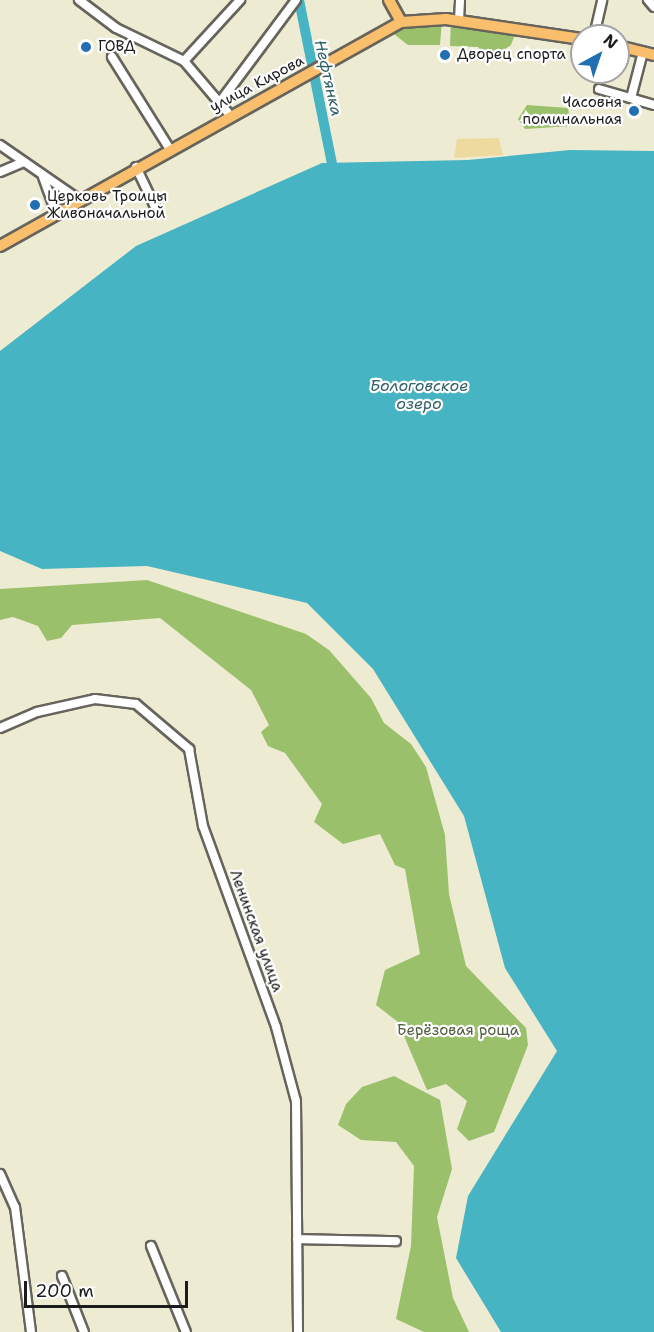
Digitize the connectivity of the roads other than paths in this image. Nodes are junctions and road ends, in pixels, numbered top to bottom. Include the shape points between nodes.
1 (79, 0) edge
2 (240, 0) edge
3 (389, 0) edge
4 (459, 0) edge
5 (602, 0) edge
6 (648, 0) edge
7 (294, 2) edge
8 (654, 8) edge
9 (459, 20) junction
10 (401, 22) junction
11 (597, 24) edge
12 (570, 37) edge
13 (630, 49) edge
14 (648, 53) edge
15 (112, 57) dead end
16 (184, 61) junction
17 (598, 89) dead end
18 (631, 98) junction
19 (220, 102) junction
20 (654, 105) edge
21 (230, 115) junction
22 (0, 145) edge
23 (169, 148) junction
24 (23, 162) junction
25 (136, 167) junction
26 (0, 172) edge
27 (43, 177) junction
28 (78, 199) junction
29 (56, 212) junction
30 (159, 213) dead end
31 (0, 246) edge
32 (0, 728) edge
33 (0, 1174) edge
34 (297, 1239) junction
35 (396, 1241) dead end
36 (151, 1246) dead end
37 (62, 1276) dead end
38 (31, 1332) edge
39 (84, 1332) edge
40 (186, 1332) edge
41 (298, 1332) edge

1 - 16 street via 116,28
2 - 16 street
3 - 10 main road
4 - 9 street
5 - 11 street
6 - 8 street
7 - 19 street
9 - 10 main road, улица Кирова
9 - 12 main road, улица Кирова
10 - 21 main road, улица Кирова
13 - 14 main road
14 - 18 street
15 - 23 street
16 - 19 street
17 - 18 street
18 - 20 street
19 - 21 street
21 - 23 main road, улица Кирова
22 - 24 street
23 - 25 main road, улица Кирова
24 - 26 street
24 - 27 street
25 - 28 main road, улица Кирова
25 - 30 street
27 - 28 street
27 - 29 street
28 - 29 main road, улица Кирова
29 - 31 main road, улица Кирова
32 - 34 street, Ленинская улица via 37,711 103,700 136,704 189,749 203,826 276,1027 296,1101
33 - 38 street via 15,1207
34 - 35 street
34 - 41 street, Ленинская улица
36 - 40 street
37 - 39 street

